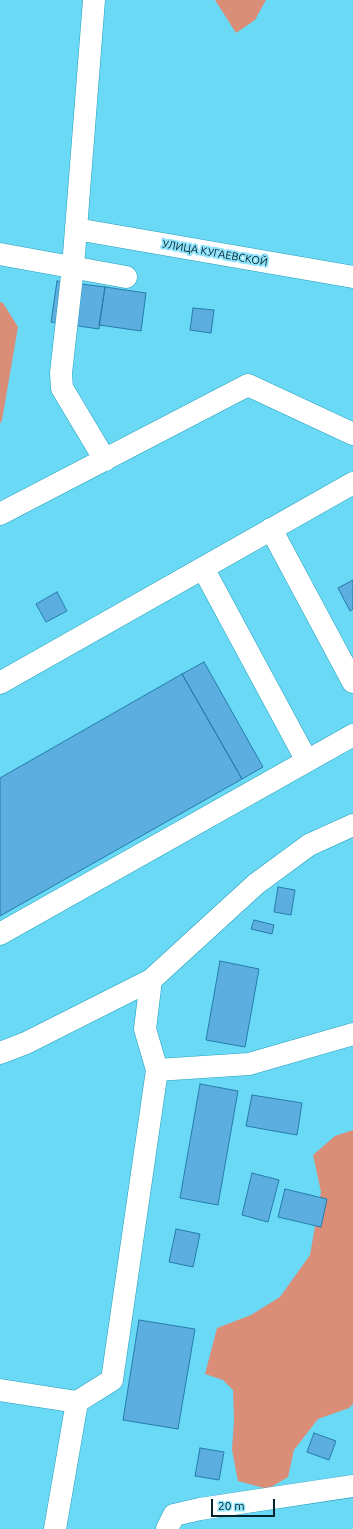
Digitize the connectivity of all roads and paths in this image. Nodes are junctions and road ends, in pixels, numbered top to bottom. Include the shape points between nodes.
1 (94, 0) edge
2 (76, 229) junction
3 (0, 254) edge
4 (73, 267) junction
5 (126, 277) dead end
6 (353, 277) edge
7 (353, 434) edge
8 (105, 460) junction
9 (351, 489) edge
10 (0, 514) edge
11 (271, 529) junction
12 (203, 568) junction
13 (353, 682) edge
14 (0, 683) edge
15 (353, 735) edge
16 (307, 761) junction
17 (353, 824) edge
18 (0, 934) edge
19 (151, 980) junction
20 (353, 1034) edge
21 (0, 1053) edge
22 (158, 1070) junction
23 (0, 1390) edge
24 (77, 1402) junction
25 (353, 1486) edge
26 (55, 1529) edge
27 (167, 1529) edge

1 - 2 street
2 - 4 street
2 - 6 street, УЛИЦА КУГАЕВСКОЙ
3 - 4 street
4 - 5 street
4 - 8 street via 61,373 62,388
7 - 8 street via 248,386
8 - 10 street
9 - 11 street
11 - 12 street
11 - 13 street
12 - 14 street
12 - 16 street
15 - 16 street
16 - 18 street
17 - 19 street via 309,846 256,884
19 - 21 street via 26,1043
19 - 22 street via 145,1029
20 - 22 street via 249,1064
22 - 24 street via 112,1380
23 - 24 street
24 - 26 street
25 - 27 street via 200,1508 174,1515

